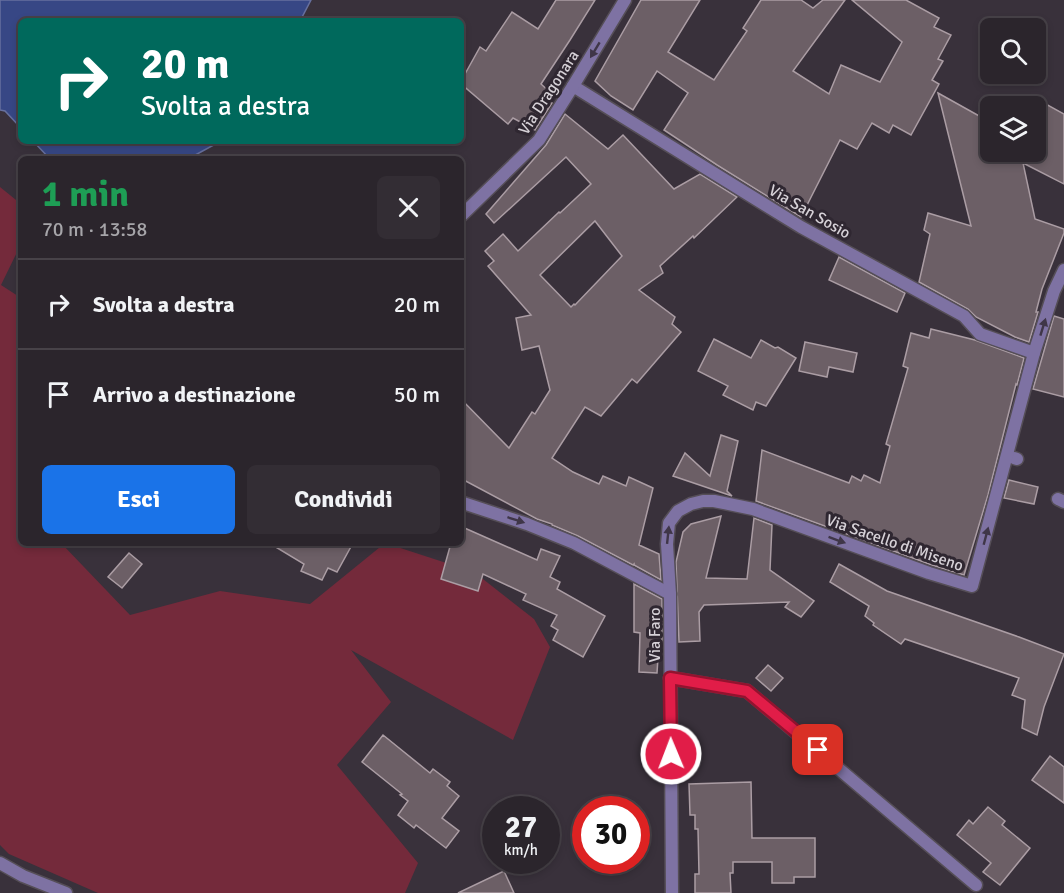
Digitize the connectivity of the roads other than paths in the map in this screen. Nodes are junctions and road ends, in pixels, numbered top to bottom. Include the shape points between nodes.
1 (626, 0) edge
2 (573, 86) junction
3 (464, 213) edge
4 (1064, 270) edge
5 (1034, 353) junction
6 (464, 503) edge
7 (670, 594) junction
8 (670, 678) junction
9 (0, 863) edge
10 (976, 885) dead end
11 (66, 893) edge
12 (672, 893) edge

1 -> 2 street, Via Dragonara
2 - 3 street, Via Dragonara via 539,140
2 - 5 street, Via San Sosio via 801,227 964,316 980,334
5 -> 4 street, Via Sacello di Miseno
7 -> 5 street, Via Sacello di Miseno via 666,544 669,523 678,511 703,501 753,509 972,586
6 -> 7 street via 574,543
7 - 8 street, Via Faro
8 - 10 street via 747,691
8 - 12 street, Via Faro
9 - 11 street

